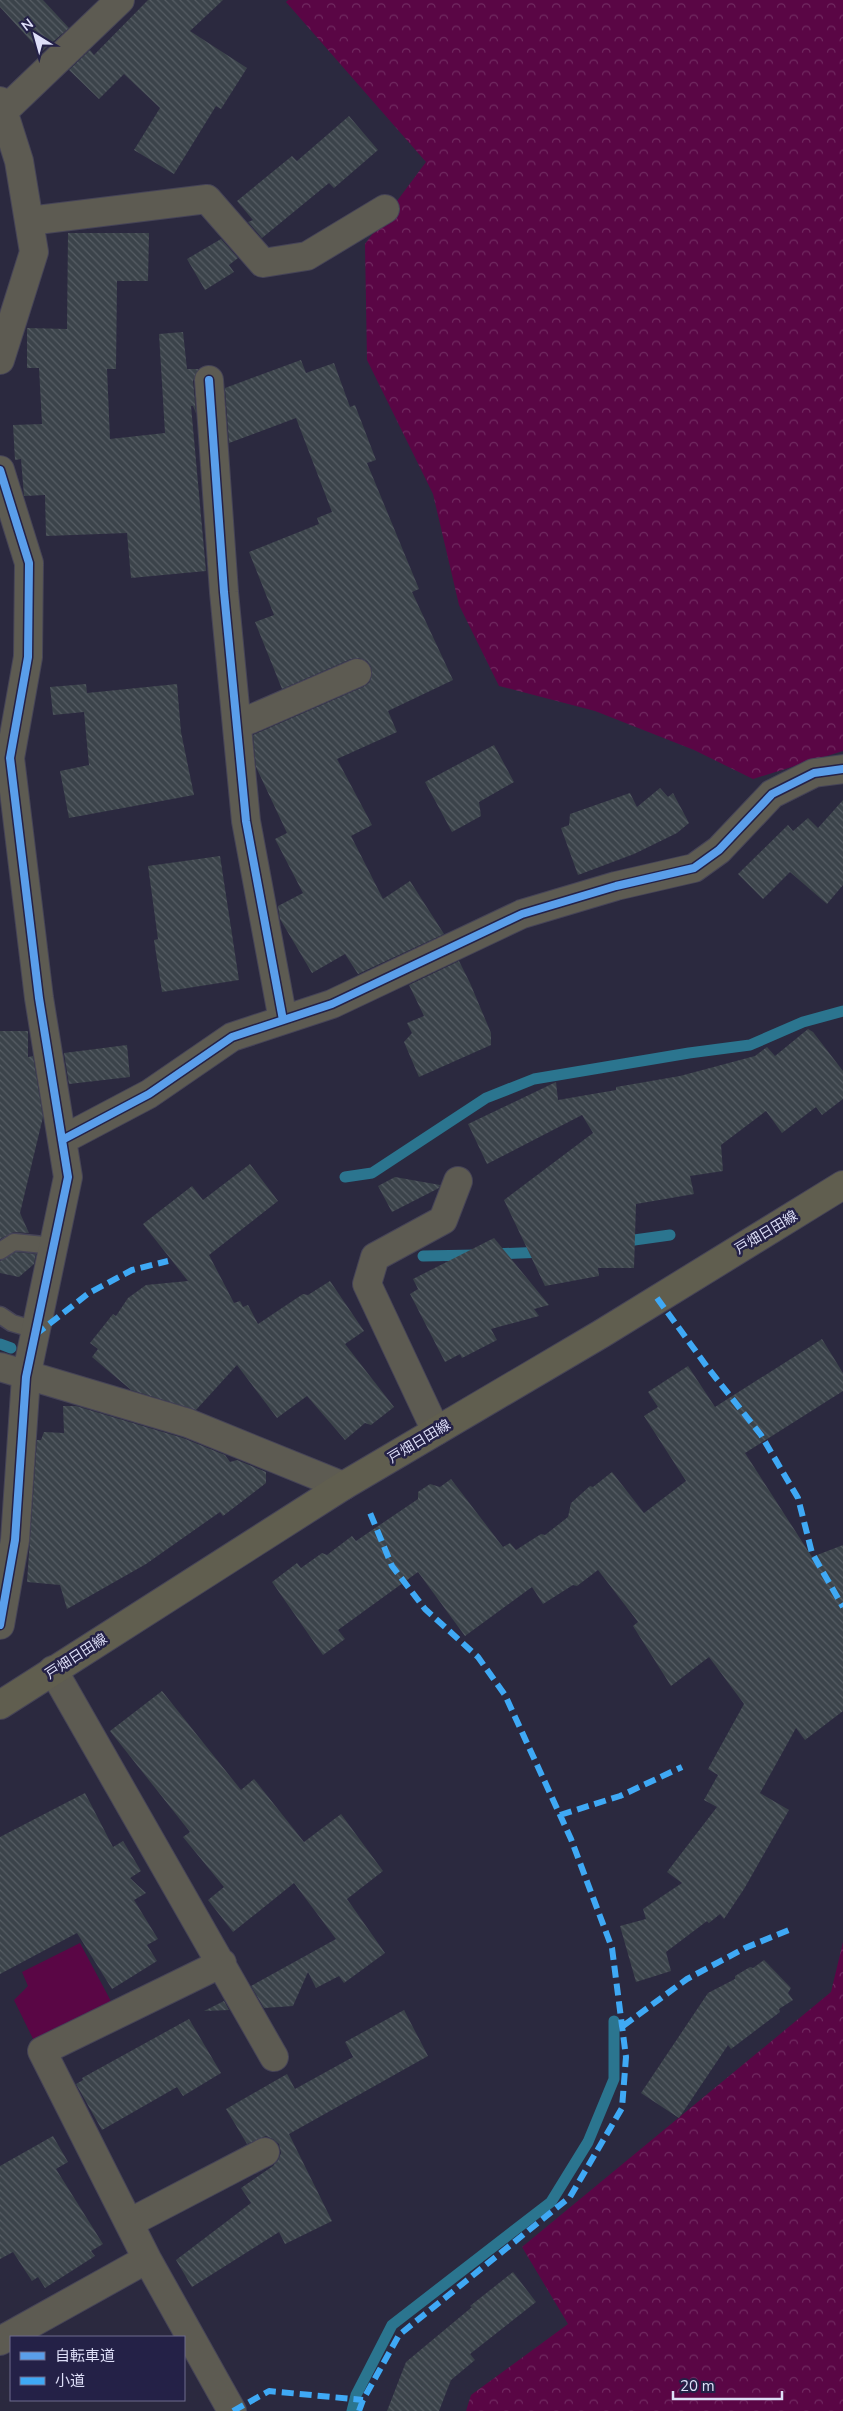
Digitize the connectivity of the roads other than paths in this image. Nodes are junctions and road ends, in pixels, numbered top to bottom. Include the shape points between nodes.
1 (120, 0) edge
2 (2, 107) edge
3 (385, 209) dead end
4 (29, 221) junction
5 (5, 328) edge
6 (0, 360) edge
7 (209, 380) dead end
8 (0, 470) edge
9 (357, 673) dead end
10 (237, 725) junction
11 (843, 769) edge
12 (0, 856) edge
13 (24, 889) junction
14 (283, 1020) junction
15 (62, 1140) junction
16 (458, 1181) dead end
17 (843, 1185) edge
18 (54, 1246) junction
19 (0, 1252) edge
20 (0, 1315) edge
21 (36, 1330) junction
22 (0, 1367) edge
23 (26, 1376) junction
24 (436, 1431) junction
25 (343, 1486) junction
26 (0, 1625) edge
27 (53, 1670) junction
28 (0, 1705) edge
29 (222, 1963) junction
30 (274, 2057) dead end
31 (265, 2152) dead end
32 (129, 2222) junction
33 (148, 2259) junction
34 (0, 2341) edge
35 (232, 2411) edge

1 - 2 street
2 - 4 street via 19,161
3 - 4 street via 307,256 263,263 207,198
4 - 5 street via 34,252
5 - 6 street
7 - 10 street
8 - 13 street via 29,563 28,657 10,758
9 - 10 street
10 - 14 street via 246,821
11 - 14 street via 814,773 772,794 719,850 694,868 616,886 522,914 332,1004
12 - 13 street
13 - 15 street
14 - 15 street via 232,1037 149,1094
15 - 18 street via 68,1177
16 - 24 street via 443,1220 375,1257 367,1284
17 - 24 main road, 戸畑日田線
18 - 19 lane via 14,1242
18 - 21 street
20 - 21 lane
21 - 23 street
22 - 23 street
23 - 25 street via 188,1424
23 - 26 street via 15,1540
24 - 25 main road, 戸畑日田線
25 - 27 main road, 戸畑日田線
27 - 28 main road, 戸畑日田線
27 - 29 street
29 - 30 street
29 - 32 street via 42,2051
31 - 32 street
32 - 33 street
33 - 34 street
33 - 35 street

